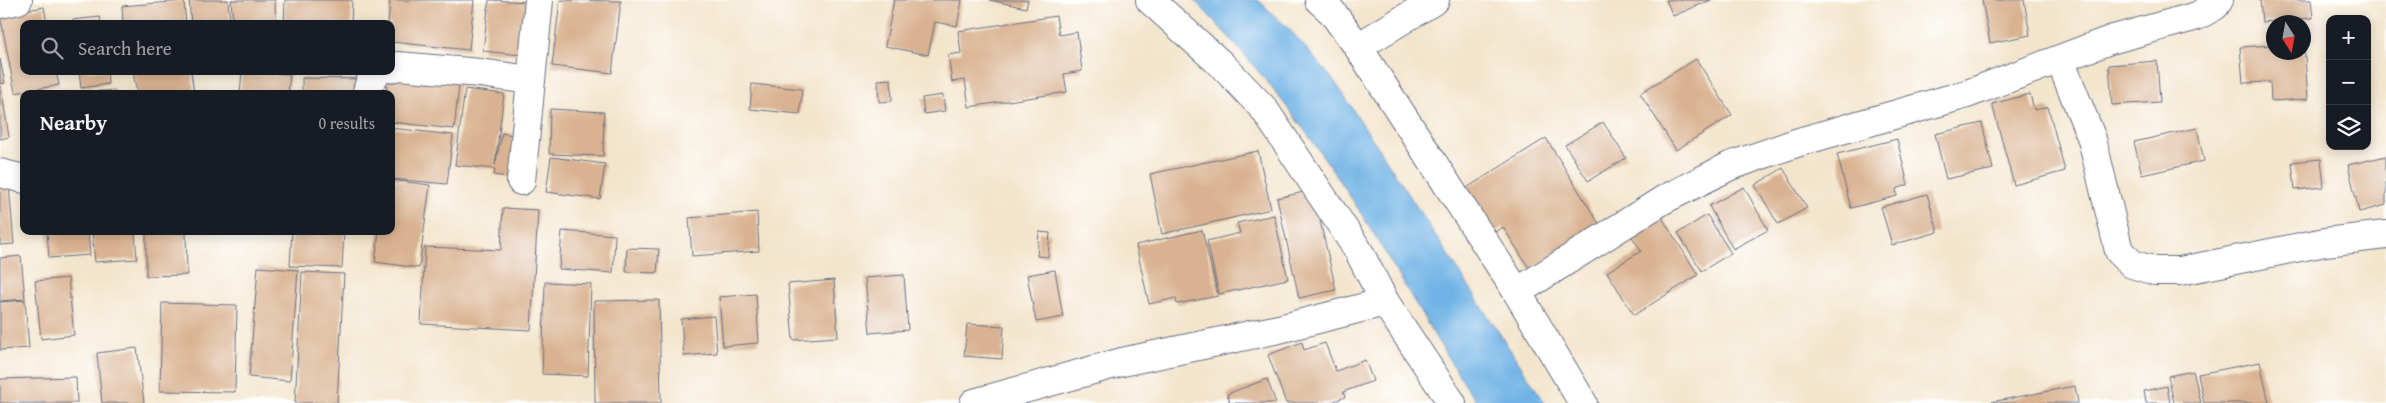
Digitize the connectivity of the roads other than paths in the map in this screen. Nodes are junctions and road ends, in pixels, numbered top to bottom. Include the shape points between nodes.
1 (18, 0) edge
2 (539, 0) edge
3 (1150, 0) edge
4 (1319, 0) edge
5 (1435, 0) edge
6 (2218, 0) edge
7 (0, 4) edge
8 (1358, 47) junction
9 (2060, 60) junction
10 (395, 67) edge
11 (375, 75) edge
12 (530, 80) junction
13 (367, 90) edge
14 (0, 173) edge
15 (20, 178) edge
16 (521, 181) dead end
17 (2386, 236) edge
18 (1517, 292) junction
19 (1385, 302) junction
20 (974, 403) edge
21 (1452, 403) edge
22 (1583, 403) edge

1 - 7 street
2 - 12 street
3 - 19 street via 1224,66 1264,109 1358,250
4 - 8 street
5 - 8 street
6 - 9 street via 2215,6 2197,16 2110,40
8 - 18 street
9 - 17 street via 2092,140 2119,251 2132,264 2155,271 2180,271 2325,242
9 - 18 street via 1967,94 1799,142 1730,166 1663,200
10 - 12 street
11 - 13 street
12 - 16 street
14 - 15 street
18 - 22 street
19 - 20 street via 1279,329 1122,362
19 - 21 street

